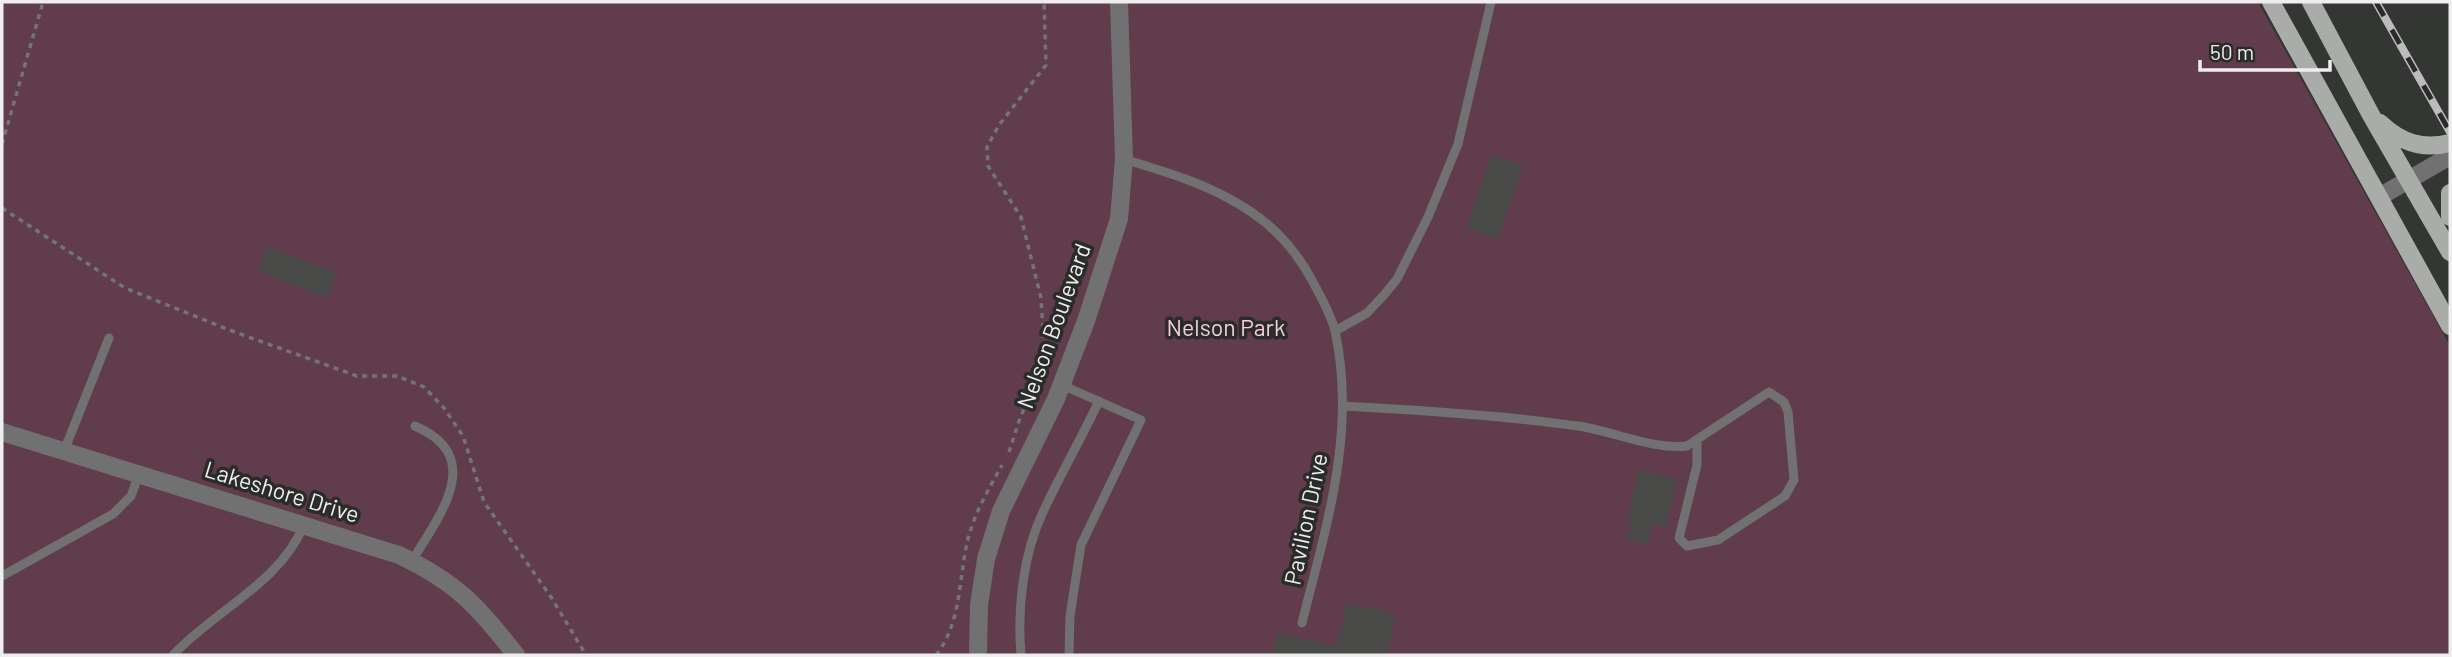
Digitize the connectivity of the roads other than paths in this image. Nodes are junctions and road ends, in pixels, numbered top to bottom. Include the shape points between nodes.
1 (1119, 2) edge
2 (1491, 2) edge
3 (2271, 2) edge
4 (2311, 2) edge
5 (2371, 115) junction
6 (2450, 143) edge
7 (2450, 156) edge
8 (1124, 159) junction
9 (2410, 180) junction
10 (2450, 193) edge
11 (2379, 198) junction
12 (2450, 217) edge
13 (2450, 252) edge
14 (2450, 326) edge
15 (1335, 331) junction
16 (109, 338) dead end
17 (1062, 385) junction
18 (1099, 401) junction
19 (1343, 406) junction
20 (415, 426) dead end
21 (2, 432) edge
22 (1697, 440) junction
23 (65, 451) junction
24 (139, 474) junction
25 (304, 524) junction
26 (412, 561) junction
27 (2, 576) edge
28 (1302, 623) dead end
29 (173, 655) edge
30 (516, 655) edge
31 (978, 655) edge
32 (1021, 655) edge
33 (1069, 655) edge

1 - 8 street, Nelson Boulevard
2 - 15 lane via 1458,145 1428,217 1391,287 1367,313
3 - 11 main road
4 - 5 main road
5 - 6 main road via 2412,144
5 - 9 main road
7 - 9 street
8 - 15 lane, Pavilion Drive via 1204,186 1268,225 1294,250
8 - 17 street, Nelson Boulevard via 1119,219
9 - 11 street
9 - 13 main road
10 - 12 main road
11 - 14 main road
15 - 19 lane, Pavilion Drive
16 - 23 lane
17 - 18 lane
17 - 31 street, Nelson Boulevard via 1001,511 986,559
18 - 32 lane via 1034,536 1022,598
18 - 33 lane via 1141,420 1081,545
19 - 22 lane via 1577,426 1672,448
19 - 28 lane, Pavilion Drive via 1336,482
20 - 26 lane via 434,434 446,449 453,482
21 - 23 street, Lakeshore Drive
22 - 22 lane via 1697,465 1679,538 1687,545 1718,540 1785,496 1794,480 1788,412 1784,402 1769,392
23 - 24 street, Lakeshore Drive
24 - 25 street, Lakeshore Drive
24 - 27 lane via 131,496 113,514
25 - 26 street, Lakeshore Drive
25 - 29 lane via 275,569
26 - 30 street, Lakeshore Drive via 461,591

